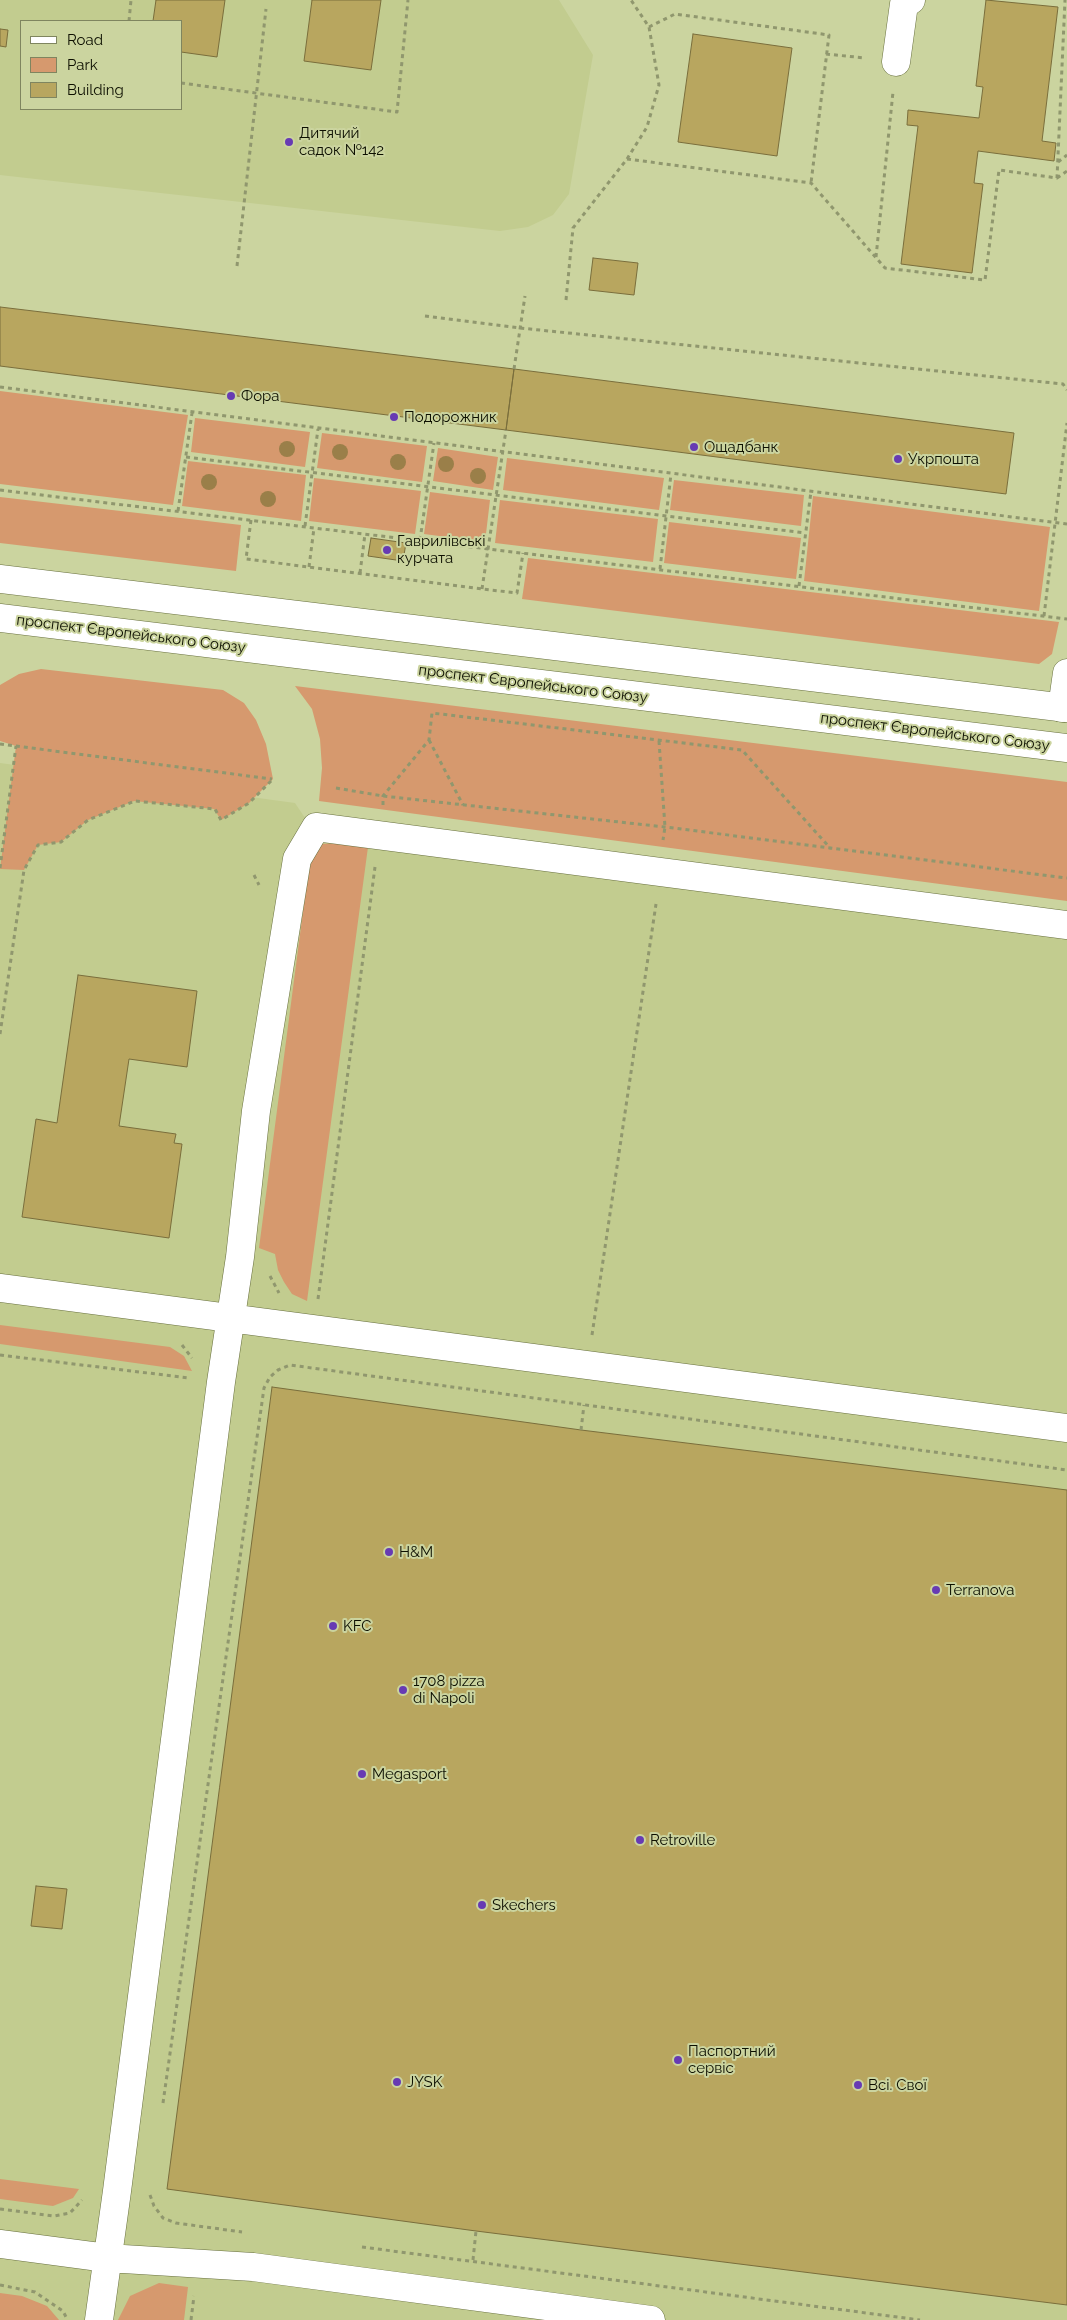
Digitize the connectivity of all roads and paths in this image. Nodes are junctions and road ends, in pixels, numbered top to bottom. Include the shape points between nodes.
1 (131, 0) edge
2 (408, 0) edge
3 (632, 0) edge
4 (911, 0) edge
5 (1066, 0) edge
6 (266, 9) dead end
7 (128, 20) edge
8 (649, 27) junction
9 (826, 54) junction
10 (896, 62) junction
11 (182, 83) edge
12 (257, 93) junction
13 (1067, 155) edge
14 (626, 159) junction
15 (1058, 162) junction
16 (1067, 171) edge
17 (1057, 178) junction
18 (811, 183) junction
19 (876, 257) junction
20 (237, 266) dead end
21 (525, 296) dead end
22 (566, 300) dead end
23 (424, 316) dead end
24 (520, 328) junction
25 (514, 369) dead end
26 (0, 387) edge
27 (1067, 390) edge
28 (192, 412) junction
29 (1067, 423) edge
30 (318, 429) junction
31 (506, 430) dead end
32 (434, 443) junction
33 (504, 452) junction
34 (186, 457) junction
35 (312, 473) junction
36 (671, 474) junction
37 (428, 487) junction
38 (0, 490) edge
39 (810, 491) junction
40 (497, 495) junction
41 (178, 511) junction
42 (666, 516) junction
43 (251, 520) junction
44 (1055, 522) junction
45 (1067, 524) edge
46 (305, 526) junction
47 (314, 528) junction
48 (806, 533) junction
49 (365, 534) junction
50 (420, 540) junction
51 (488, 549) junction
52 (522, 553) junction
53 (309, 567) junction
54 (660, 569) junction
55 (360, 573) junction
56 (0, 579) edge
57 (799, 586) junction
58 (482, 589) junction
59 (1044, 616) junction
60 (0, 618) edge
61 (1067, 619) edge
62 (1067, 673) edge
63 (1065, 708) edge
64 (429, 740) junction
65 (659, 741) junction
66 (0, 744) edge
67 (16, 746) junction
68 (1067, 748) edge
69 (336, 788) dead end
70 (383, 796) junction
71 (463, 804) junction
72 (665, 827) junction
73 (831, 848) junction
74 (376, 862) dead end
75 (0, 868) edge
76 (1067, 878) edge
77 (656, 902) dead end
78 (1067, 925) edge
79 (0, 1034) edge
80 (268, 1268) dead end
81 (0, 1288) edge
82 (284, 1297) dead end
83 (318, 1300) dead end
84 (231, 1319) junction
85 (591, 1338) dead end
86 (0, 1355) edge
87 (198, 1379) dead end
88 (584, 1405) junction
89 (1067, 1428) edge
90 (581, 1430) dead end
91 (1067, 1470) edge
92 (162, 2107) dead end
93 (152, 2186) dead end
94 (86, 2195) dead end
95 (0, 2209) edge
96 (476, 2231) dead end
97 (250, 2233) dead end
98 (0, 2244) edge
99 (357, 2246) dead end
100 (107, 2258) junction
101 (473, 2260) junction
102 (0, 2285) edge
103 (194, 2294) dead end
104 (68, 2320) edge
105 (99, 2320) edge
106 (190, 2320) edge
107 (651, 2320) edge
108 (920, 2320) edge

1 - 7 path
2 - 12 path via 397,112
3 - 8 path
4 - 10 main road via 904,4
5 - 15 path
6 - 12 path
8 - 9 path via 675,14 828,36
8 - 14 path via 659,85 647,127
9 - 10 path
9 - 18 path
10 - 19 path
11 - 12 path
12 - 20 path
13 - 15 path
14 - 18 path
14 - 22 path via 573,228
15 - 17 path
16 - 17 path
17 - 19 path via 999,170 986,280 885,268
18 - 19 path
21 - 24 path
23 - 24 path
24 - 25 path
24 - 27 path via 1063,384
26 - 28 path
28 - 30 path
28 - 34 path
29 - 44 path
30 - 32 path
30 - 35 path
31 - 33 path
32 - 33 path
32 - 37 path
33 - 36 path
33 - 40 path
34 - 35 path
34 - 41 path
35 - 37 path
35 - 46 path
36 - 39 path
36 - 42 path
37 - 40 path
37 - 50 path
38 - 41 path
39 - 44 path
39 - 48 path
40 - 42 path
40 - 51 path
41 - 43 path
42 - 48 path
42 - 54 path
43 - 46 path
43 - 53 path via 246,559
44 - 45 path
44 - 59 path
46 - 47 path
47 - 49 path
47 - 53 path
48 - 57 path
49 - 50 path
49 - 55 path
50 - 51 path
51 - 52 path
51 - 58 path
52 - 54 path
52 - 58 path via 517,592
53 - 55 path
54 - 57 path
55 - 58 path
56 - 63 main road
57 - 59 path
59 - 61 path
60 - 68 main road, проспект Європейського Союзу
62 - 63 main road
64 - 65 path via 432,713
64 - 70 path
64 - 71 path
65 - 72 path
65 - 73 path via 742,750
66 - 67 path
67 - 75 path
67 - 79 path via 273,779 249,804 221,820 214,810 134,801 88,820 61,842 38,845 24,870
69 - 70 path
70 - 71 path
71 - 72 path
72 - 73 path
73 - 76 path
74 - 83 path
77 - 85 path
78 - 84 main road via 316,828 297,859 256,1111
80 - 82 path
81 - 84 main road
84 - 89 main road
84 - 100 main road
86 - 87 path
88 - 90 path
88 - 91 path
88 - 92 path via 290,1366 270,1377 262,1398
93 - 97 path via 150,2196 163,2218 176,2223
94 - 95 path via 70,2213 54,2216
96 - 101 path
98 - 100 main road
99 - 101 path
100 - 105 main road
100 - 107 main road via 253,2267
101 - 108 path
102 - 104 path via 35,2292 63,2311
103 - 106 path

